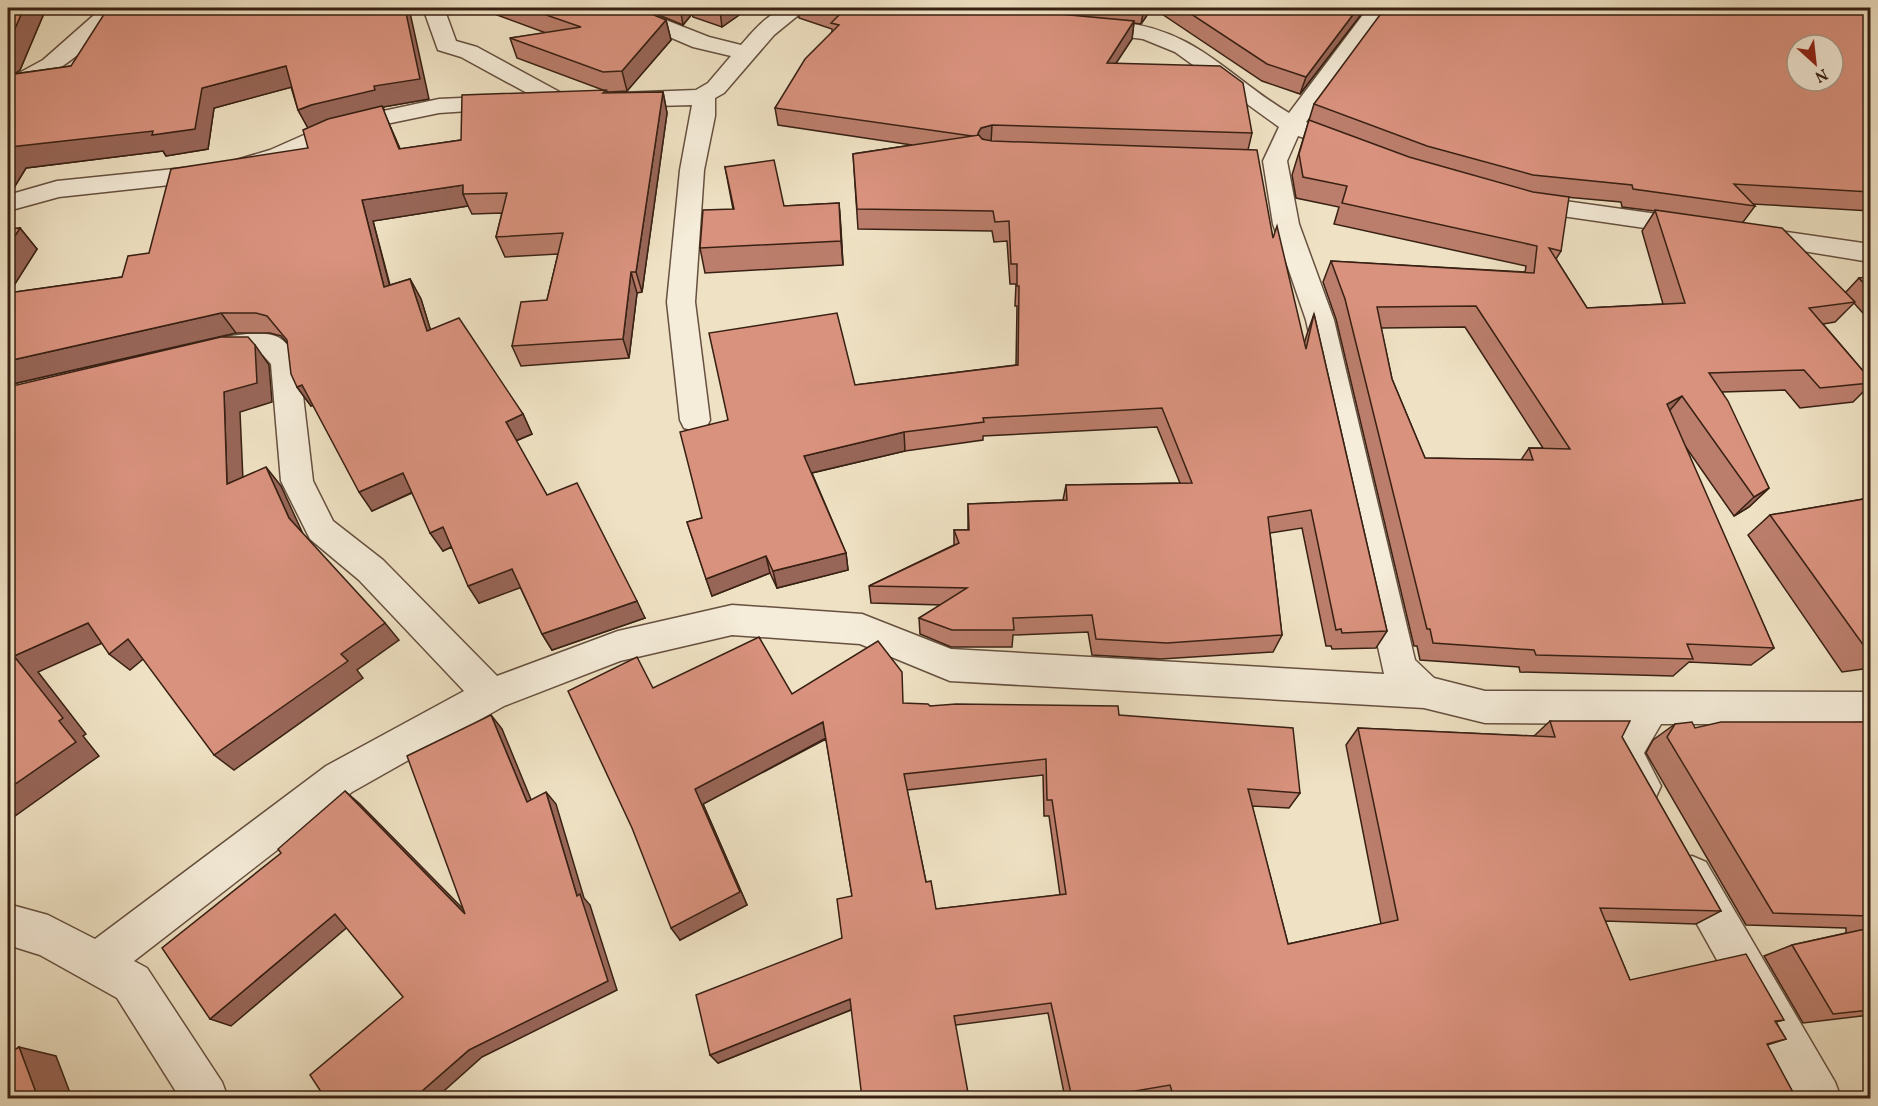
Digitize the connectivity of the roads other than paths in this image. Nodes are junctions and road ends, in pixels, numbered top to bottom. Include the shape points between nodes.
1 (114, 8) edge
2 (434, 8) edge
3 (618, 8) edge
4 (796, 8) edge
5 (1378, 8) edge
6 (1070, 24) edge
7 (745, 53) junction
8 (8, 86) edge
9 (704, 95) junction
10 (560, 102) junction
11 (1291, 126) junction
12 (1335, 142) edge
13 (1500, 196) edge
14 (8, 203) edge
15 (1870, 253) edge
16 (184, 356) edge
17 (695, 420) dead end
18 (1424, 692) junction
19 (490, 695) junction
20 (1652, 708) junction
21 (1870, 708) edge
22 (8, 925) edge
23 (98, 963) junction
24 (206, 1098) edge
25 (1819, 1098) edge

1 - 8 street via 44,68
2 - 10 street via 446,45 469,52
3 - 7 street via 701,42
4 - 7 street via 766,30
5 - 11 street
6 - 11 street via 1161,37 1197,55
7 - 9 street via 716,88
9 - 10 street via 688,99
9 - 17 street via 692,170 681,302
10 - 14 street via 439,106 330,132 279,155 225,171 57,189
11 - 12 street
11 - 18 street via 1264,161 1320,320 1399,668
13 - 15 street via 1522,203
16 - 19 street via 236,345 270,345 285,361 297,481 321,530 371,570
18 - 19 street via 950,665 862,629 732,620 618,646
18 - 20 street via 1485,707
19 - 23 street via 339,779
20 - 21 street
20 - 25 street via 1623,753
22 - 23 street via 48,936
23 - 24 street via 132,983

